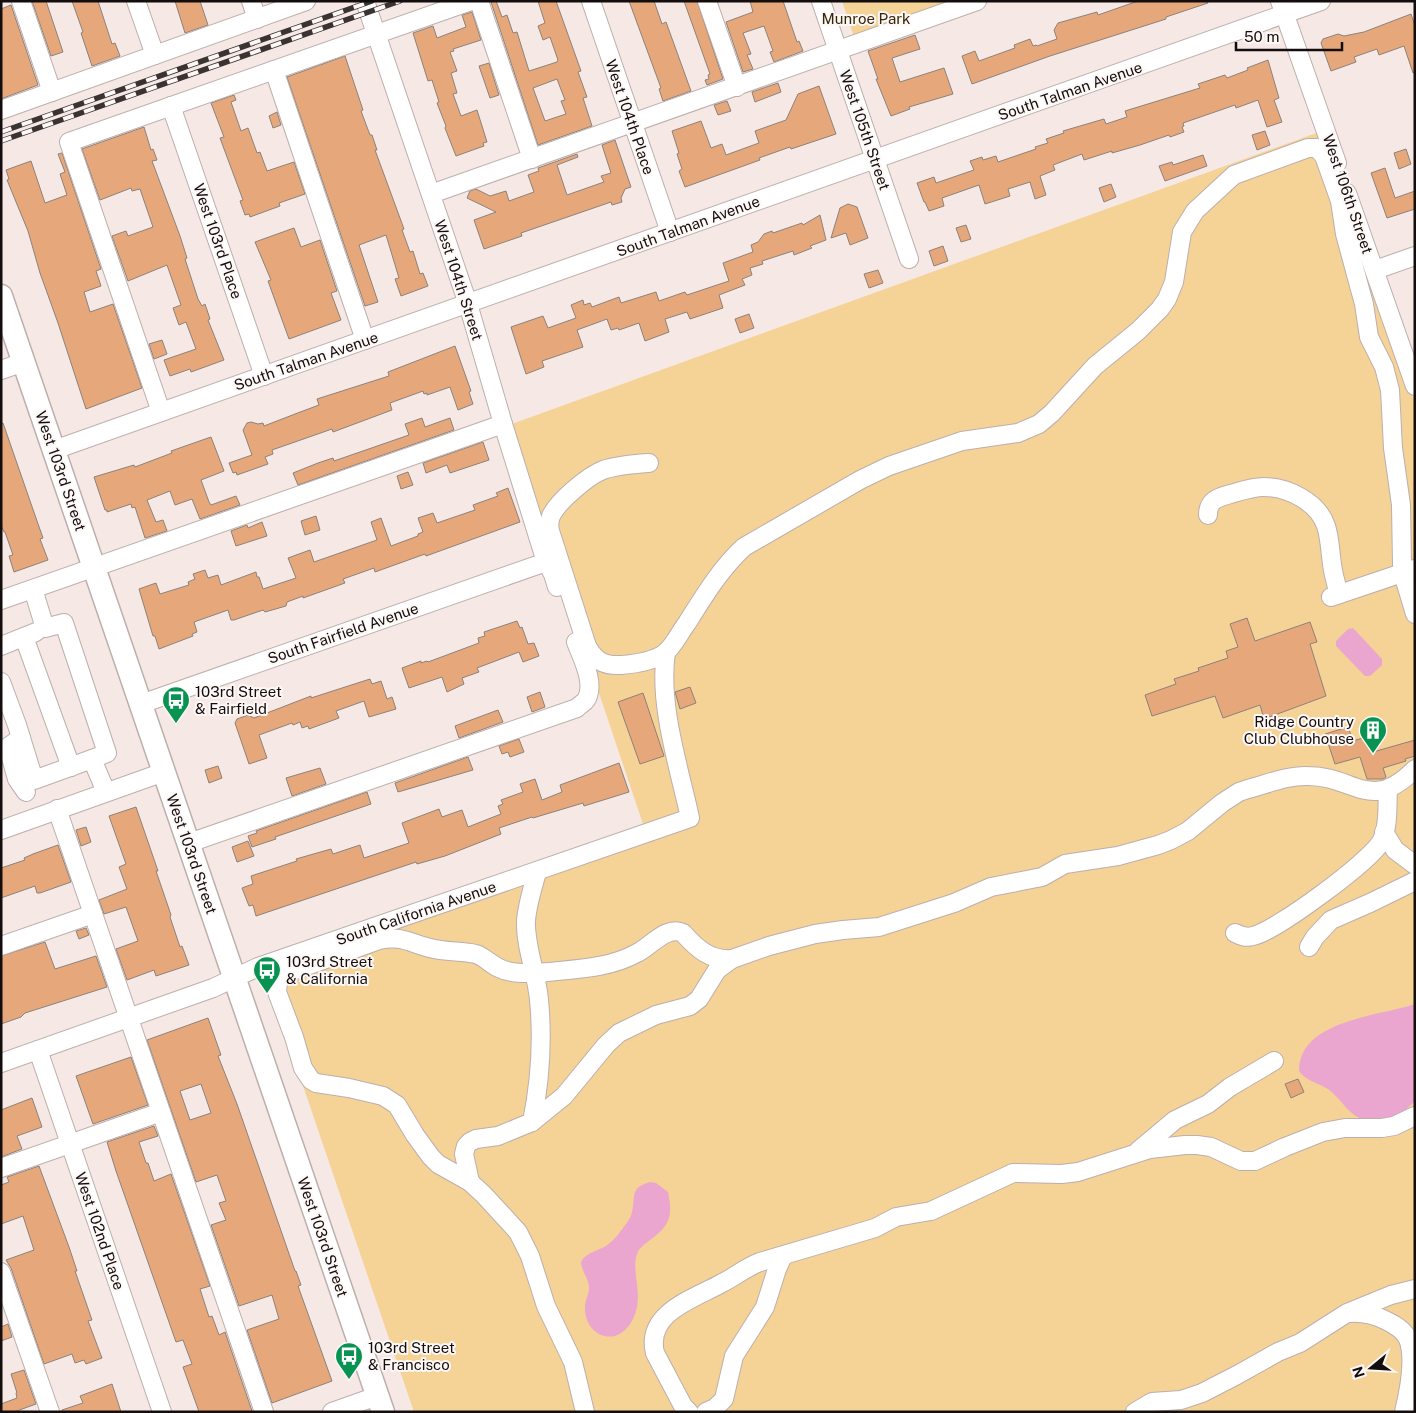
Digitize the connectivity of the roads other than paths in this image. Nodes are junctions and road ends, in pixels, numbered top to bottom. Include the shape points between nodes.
1 (21, 1) edge
2 (136, 1) edge
3 (251, 1) edge
4 (306, 1) edge
5 (365, 1) edge
6 (471, 1) edge
7 (478, 1) edge
8 (591, 1) edge
9 (707, 1) edge
10 (821, 1) edge
11 (977, 1) edge
12 (1322, 1) edge
13 (1282, 8) edge
14 (257, 19) junction
15 (376, 34) junction
16 (838, 50) junction
17 (155, 55) junction
18 (274, 70) junction
19 (736, 86) junction
20 (52, 92) junction
21 (171, 106) junction
22 (1, 110) edge
23 (632, 124) junction
24 (532, 159) junction
25 (875, 159) junction
26 (431, 194) junction
27 (670, 232) junction
28 (1415, 256) edge
29 (909, 259) dead end
30 (1375, 270) junction
31 (1, 296) edge
32 (468, 304) junction
33 (365, 340) junction
34 (24, 362) junction
35 (1, 370) edge
36 (264, 376) junction
37 (1415, 386) edge
38 (161, 412) junction
39 (502, 424) junction
40 (54, 450) junction
41 (649, 463) dead end
42 (1208, 514) dead end
43 (546, 562) junction
44 (94, 568) junction
45 (1409, 572) edge
46 (33, 589) junction
47 (1, 600) edge
48 (1415, 614) edge
49 (45, 628) junction
50 (24, 637) junction
51 (1, 646) edge
52 (666, 652) junction
53 (1, 682) edge
54 (141, 704) junction
55 (92, 758) junction
56 (71, 767) junction
57 (1415, 769) edge
58 (164, 772) junction
59 (30, 786) junction
60 (1388, 789) junction
61 (106, 792) junction
62 (58, 810) junction
63 (34, 818) junction
64 (1, 830) edge
65 (1384, 832) junction
66 (188, 843) junction
67 (1415, 865) edge
68 (537, 872) junction
69 (1415, 881) edge
70 (93, 914) junction
71 (1234, 933) dead end
72 (1, 946) edge
73 (1309, 947) dead end
74 (732, 959) junction
75 (536, 972) junction
76 (235, 978) junction
77 (129, 1018) junction
78 (38, 1050) junction
79 (1274, 1061) dead end
80 (1, 1063) edge
81 (161, 1112) junction
82 (1415, 1116) edge
83 (532, 1122) junction
84 (70, 1144) junction
85 (1136, 1153) junction
86 (1, 1168) edge
87 (470, 1182) junction
88 (783, 1256) junction
89 (1, 1272) edge
90 (1415, 1289) edge
91 (1347, 1313) junction
92 (1408, 1327) edge
93 (380, 1404) edge
94 (50, 1412) edge
95 (162, 1412) edge
96 (264, 1412) edge
97 (332, 1412) edge
98 (585, 1412) edge
99 (689, 1412) edge
100 (706, 1412) edge
101 (1135, 1412) edge
102 (1404, 1412) edge

1 - 20 street
2 - 17 street
3 - 14 street
4 - 14 street
5 - 15 street, West 104th Street
6 - 15 street
7 - 24 street
8 - 23 street, West 104th Place
9 - 19 street
10 - 16 street, West 105th Street
11 - 16 street
12 - 13 street, South Talman Avenue
13 - 25 street, South Talman Avenue
13 - 30 street, West 106th Street
14 - 17 street
15 - 18 street
15 - 26 street, West 104th Street
16 - 19 street
16 - 25 street, West 105th Street
17 - 20 street
18 - 21 street
18 - 33 street
19 - 23 street
20 - 22 street
21 - 36 street, West 103rd Place
21 - 38 street via 70,142
23 - 24 street
23 - 27 street, West 104th Place
24 - 26 street
25 - 27 street, South Talman Avenue
25 - 29 street, West 105th Street
26 - 32 street, West 104th Street
27 - 32 street, South Talman Avenue
28 - 30 street
30 - 37 street, West 106th Street
31 - 34 main road, West 103rd Street
32 - 33 street, South Talman Avenue
32 - 39 street, West 104th Street
33 - 36 street, South Talman Avenue
34 - 35 street
34 - 40 main road, West 103rd Street
36 - 38 street, South Talman Avenue
38 - 40 street, South Talman Avenue
39 - 43 street, West 104th Street
39 - 44 street
40 - 44 main road, West 103rd Street
41 - 52 street via 597,473 560,504 551,516 549,526 587,646 595,658 606,664 625,665
42 - 45 street via 1214,500 1253,488 1279,489 1303,498 1326,526 1335,595
43 - 54 street, South Fairfield Avenue
43 - 66 street, West 104th Street via 588,676 586,701 576,708
44 - 46 street
44 - 54 main road, West 103rd Street
45 - 48 street
45 - 52 street via 1387,377 1368,333 1340,201 1321,150 1312,147 1234,174 1195,211 1182,232 1174,282 1163,304 1138,331 1095,366 1046,418 1018,433 962,441 884,468 753,541 724,568
46 - 47 street
46 - 49 street
49 - 50 street
49 - 55 street via 64,623 107,753
50 - 51 street
50 - 56 street
52 - 68 street, South California Avenue via 665,695 690,818
53 - 59 street via 21,738 8,747 17,779
54 - 58 main road, West 103rd Street
55 - 56 street
55 - 61 street
56 - 59 street
57 - 60 street
58 - 61 street
58 - 66 main road, West 103rd Street
59 - 63 street
60 - 65 street
60 - 74 street via 1370,791 1307,776 1248,789 1222,802 1179,836 1158,845 1112,857 1065,864 1042,877 991,887 954,903 879,927 806,936
61 - 62 street
62 - 63 street
62 - 70 street
63 - 64 street
65 - 67 street via 1395,850
65 - 71 street via 1378,846 1356,867 1284,919 1252,936
66 - 76 main road, West 103rd Street
68 - 75 street via 526,920
68 - 76 street, South California Avenue via 258,967
69 - 73 street via 1330,920
70 - 72 street
70 - 77 street
74 - 75 street via 710,957 684,933 673,931 638,953 609,965
74 - 83 street via 717,970 699,999 690,1006 656,1014 619,1033 564,1096
75 - 83 street via 540,1059
75 - 87 street via 500,969 482,956 433,949 390,937 295,970 281,978 276,986 303,1068 311,1080 390,1100 401,1109 431,1157
76 - 77 street, South California Avenue
76 - 93 main road, West 103rd Street
77 - 78 street, South California Avenue
77 - 81 street
78 - 80 street, South California Avenue
78 - 84 street, West 102nd Place
79 - 85 street via 1208,1104 1175,1120
81 - 84 street
81 - 96 street
82 - 85 street via 1394,1126 1323,1132 1255,1161 1241,1161 1197,1145
83 - 87 street via 498,1136 470,1142 464,1154
84 - 86 street
84 - 95 street, West 102nd Place
85 - 88 street via 1078,1172 1013,1173 931,1211 896,1217 875,1228
87 - 98 street via 525,1243 546,1306 573,1362
88 - 99 street via 750,1266 687,1300 670,1311 656,1330 655,1353
88 - 100 street via 765,1307 734,1356 724,1399
89 - 94 street
90 - 91 street
91 - 92 street via 1371,1314 1397,1326
91 - 101 street via 1300,1343 1202,1393 1181,1400 1152,1402
92 - 102 street via 1412,1363
93 - 97 street

